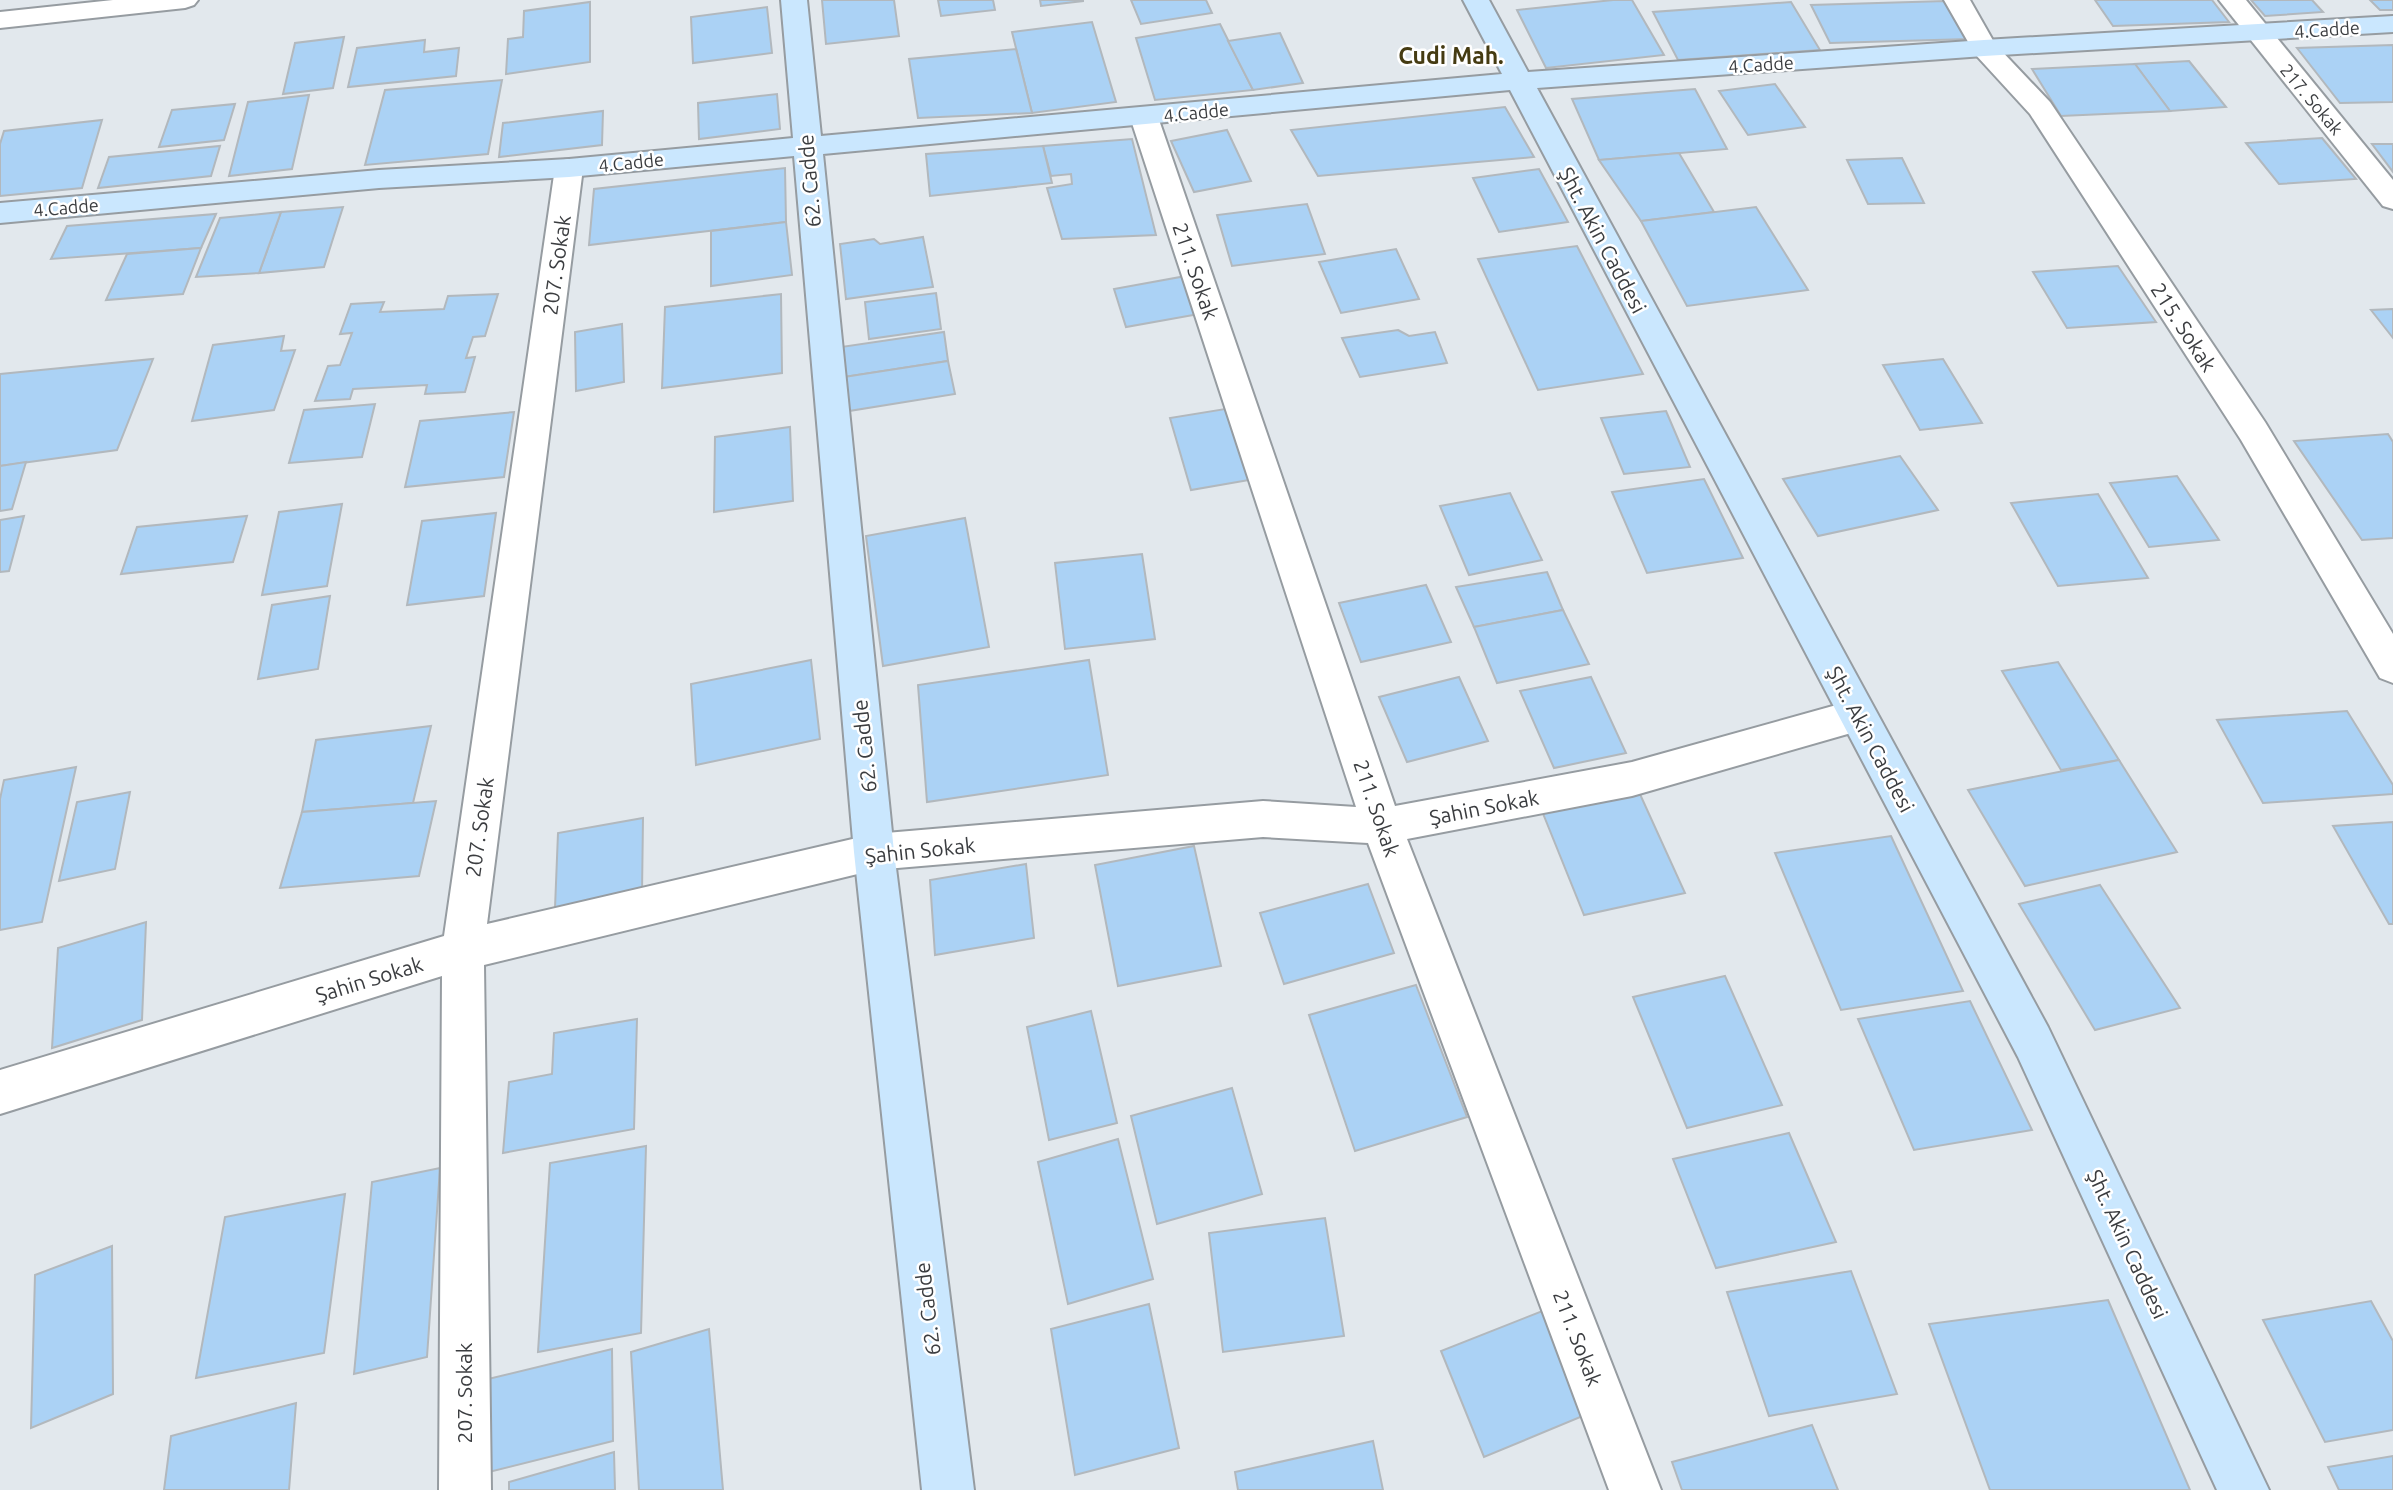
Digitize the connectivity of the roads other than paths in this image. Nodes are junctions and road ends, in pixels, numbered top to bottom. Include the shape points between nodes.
1 (185, 0) edge
2 (794, 0) edge
3 (1476, 0) edge
4 (1957, 0) edge
5 (2232, 0) edge
6 (0, 20) edge
7 (2393, 24) edge
8 (2258, 34) junction
9 (1984, 48) junction
10 (1518, 81) junction
11 (1144, 117) junction
12 (806, 145) junction
13 (569, 168) junction
14 (2393, 198) edge
15 (0, 213) edge
16 (2393, 667) edge
17 (1858, 715) junction
18 (1382, 826) junction
19 (874, 852) junction
20 (463, 950) junction
21 (0, 1091) edge
22 (465, 1490) edge
23 (948, 1490) edge
24 (1635, 1490) edge
25 (2244, 1490) edge

1 - 6 street
2 - 12 street, 62. Cadde
3 - 10 street, Şht. Akin Caddesi
4 - 9 street, 215. Sokak
5 - 8 street, 217. Sokak
7 - 8 street, 4.Cadde
8 - 9 street, 4.Cadde
8 - 14 street, 217. Sokak
9 - 10 street, 4.Cadde
9 - 16 street, 215. Sokak via 2055,131 2253,431
10 - 11 street, 4.Cadde
10 - 17 street, Şht. Akin Caddesi
11 - 12 street, 4.Cadde
11 - 18 street, 211. Sokak
12 - 13 street, 4.Cadde
12 - 19 street, 62. Cadde
13 - 15 street, 4.Cadde via 379,179
13 - 20 street, 207. Sokak
17 - 18 street, Şahin Sokak via 1632,779
17 - 25 street, Şht. Akin Caddesi via 2033,1042
18 - 19 street, Şahin Sokak via 1263,819
18 - 24 street, 211. Sokak
19 - 20 street, Şahin Sokak
19 - 23 street, 62. Cadde
20 - 21 street, Şahin Sokak
20 - 22 street, 207. Sokak

